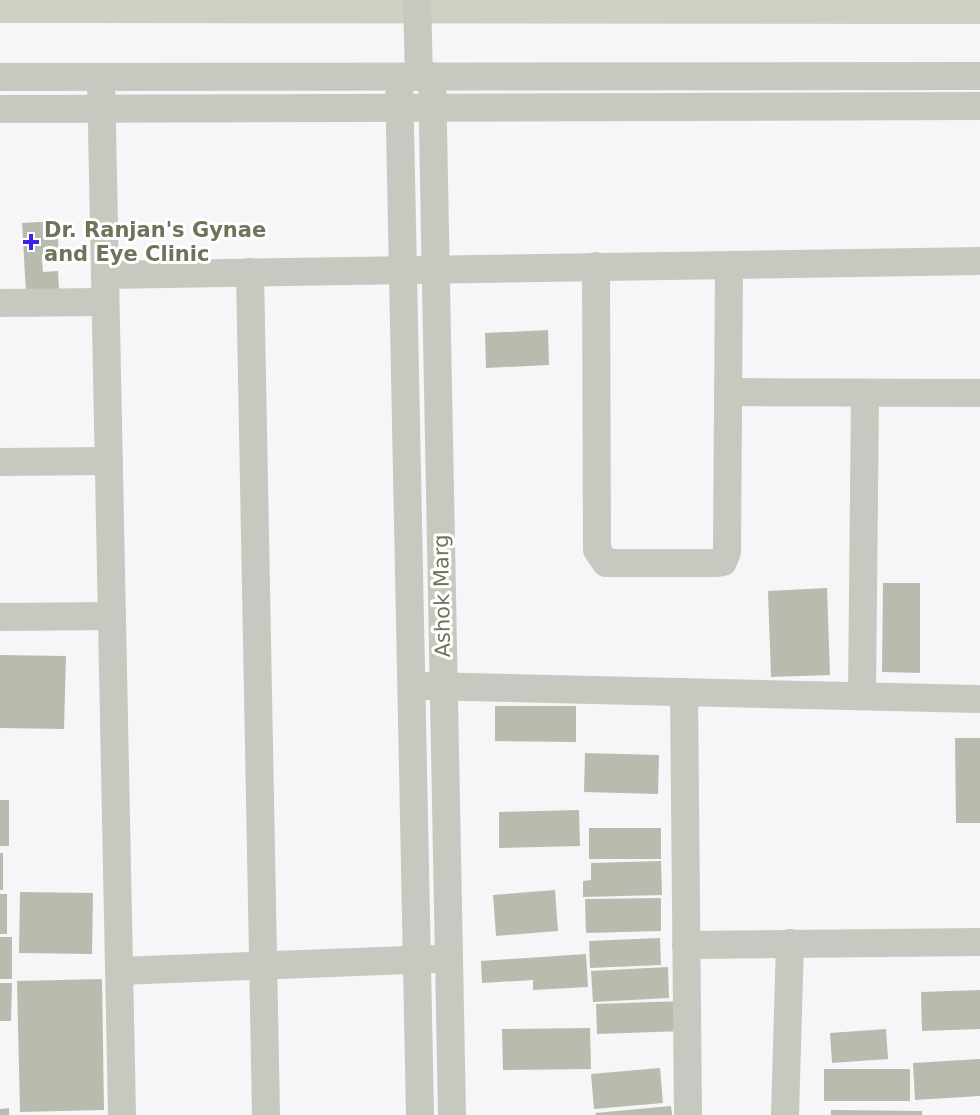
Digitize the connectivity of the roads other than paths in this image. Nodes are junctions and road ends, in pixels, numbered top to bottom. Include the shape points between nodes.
1 (417, 0) edge
2 (417, 76) junction
3 (980, 76) edge
4 (0, 77) edge
5 (101, 77) junction
6 (980, 106) edge
7 (400, 108) junction
8 (433, 108) junction
9 (102, 109) junction
10 (0, 110) edge
11 (980, 261) edge
12 (729, 265) junction
13 (596, 266) junction
14 (403, 269) junction
15 (436, 269) junction
16 (250, 272) junction
17 (105, 289) junction
18 (0, 303) edge
19 (729, 392) junction
20 (865, 393) junction
21 (980, 393) edge
22 (109, 461) junction
23 (0, 462) edge
24 (112, 616) junction
25 (0, 617) edge
26 (411, 686) junction
27 (443, 687) junction
28 (684, 692) junction
29 (862, 696) junction
30 (977, 699) dead end
31 (980, 942) edge
32 (790, 944) junction
33 (686, 945) junction
34 (417, 958) junction
35 (448, 959) junction
36 (263, 965) junction
37 (119, 971) junction
38 (122, 1115) edge
39 (266, 1115) edge
40 (420, 1115) edge
41 (452, 1115) edge
42 (688, 1115) edge
43 (785, 1115) edge

1 - 2 street
2 - 3 street
2 - 5 street
2 - 7 street, Ashok Marg
2 - 8 street, Ashok Marg
4 - 5 street
5 - 9 street
6 - 8 street
7 - 8 street
7 - 9 street
7 - 14 street, Ashok Marg
8 - 15 street, Ashok Marg
9 - 10 street
9 - 17 street
11 - 12 street
12 - 13 street
12 - 19 street
13 - 15 street
13 - 19 street via 597,550 606,563 717,563 726,558
14 - 15 street
14 - 16 street
14 - 26 street, Ashok Marg
15 - 27 street, Ashok Marg
16 - 17 street
16 - 36 street
17 - 18 street
17 - 22 street
19 - 20 street
20 - 21 street
20 - 29 street
22 - 23 street
22 - 24 street
24 - 25 street
24 - 37 street
26 - 27 street
26 - 34 street, Ashok Marg
27 - 28 street
27 - 35 street, Ashok Marg
28 - 29 street
28 - 33 street
29 - 30 street
31 - 32 street
32 - 33 street
32 - 43 street
33 - 42 street
34 - 35 street
34 - 36 street
34 - 40 street, Ashok Marg
35 - 41 street, Ashok Marg
36 - 37 street
36 - 39 street
37 - 38 street

